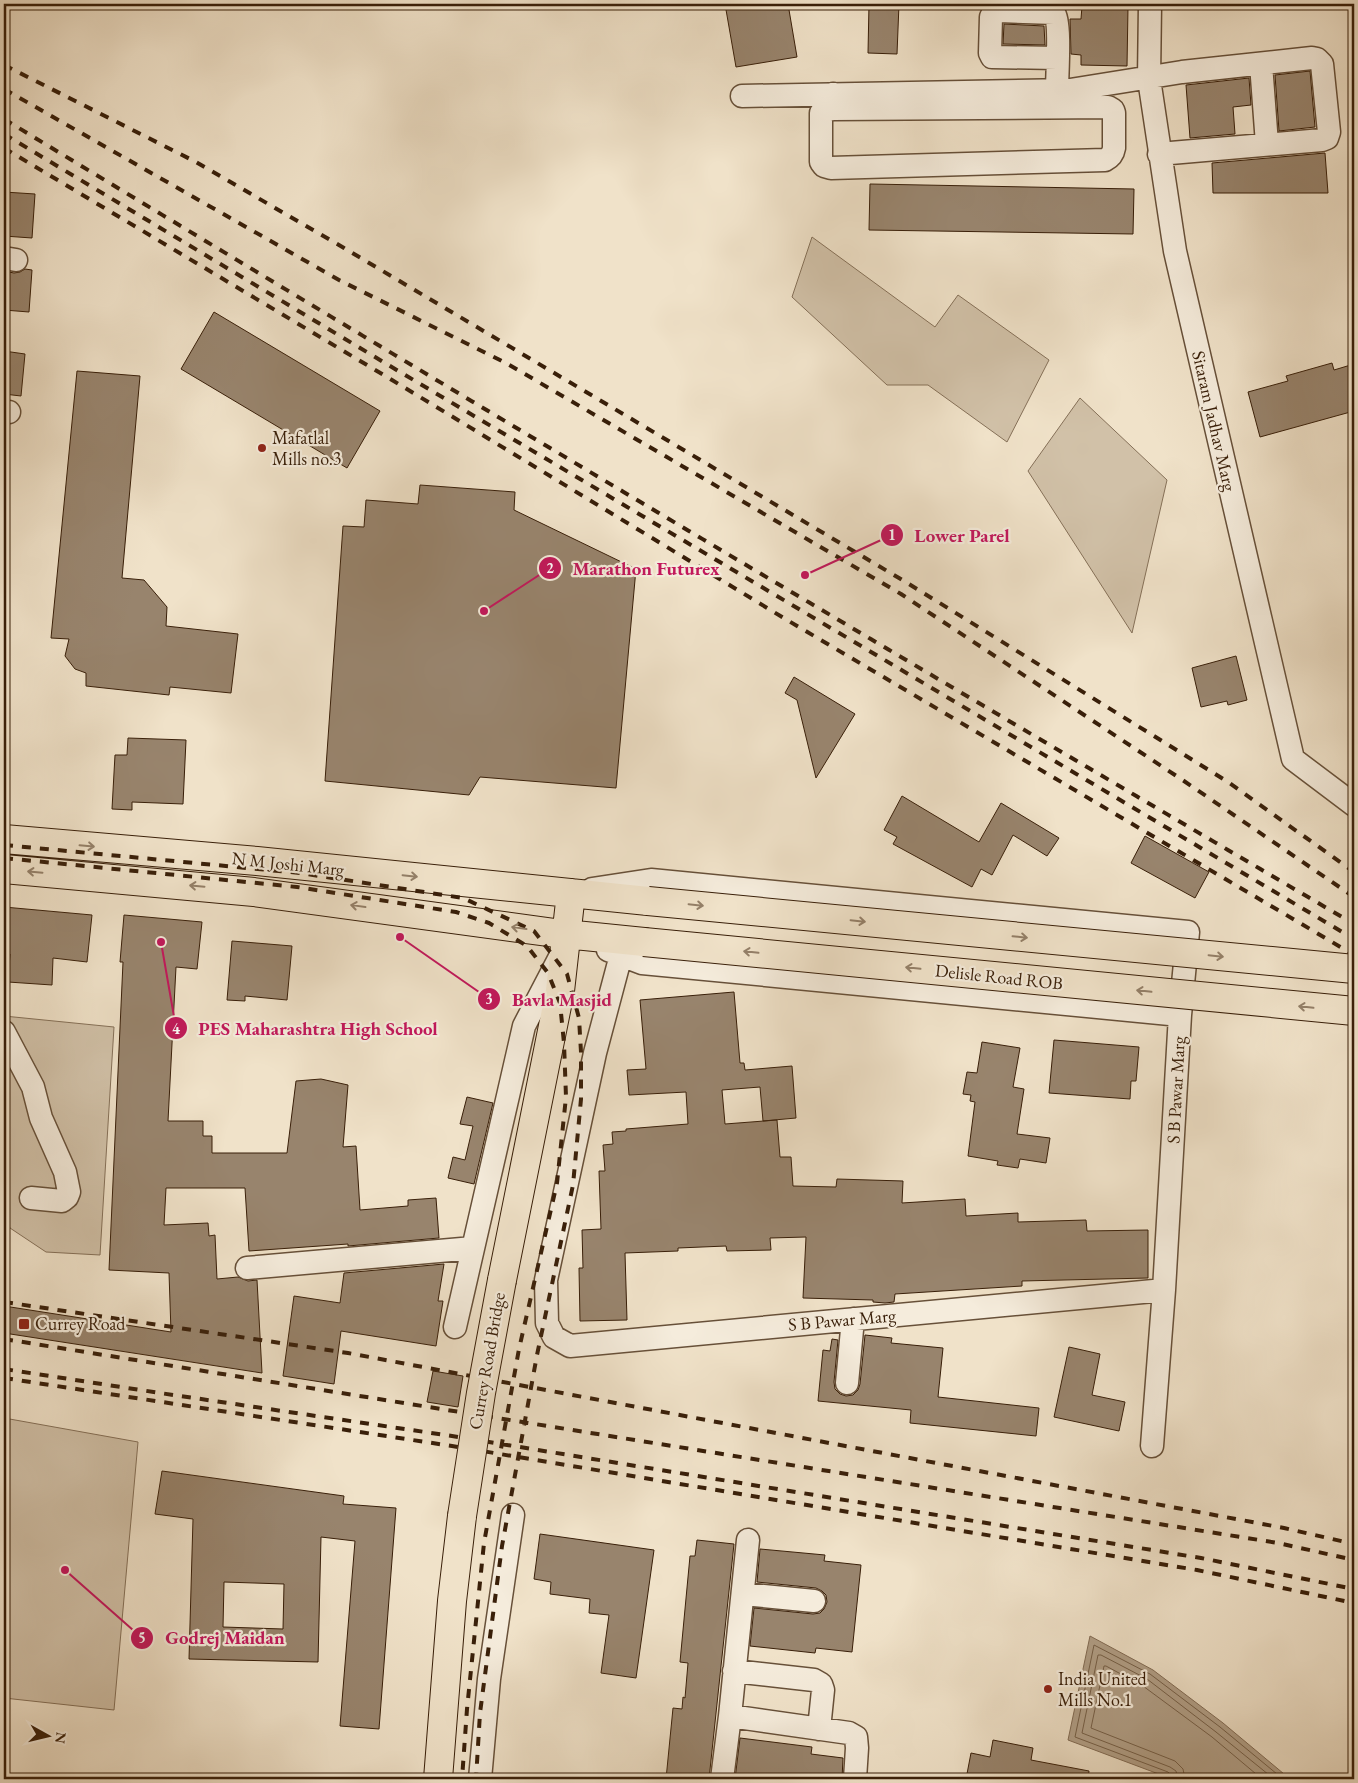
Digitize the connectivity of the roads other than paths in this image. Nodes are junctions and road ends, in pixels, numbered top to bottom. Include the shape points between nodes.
1 (1150, 4) edge
2 (1057, 58) dead end
3 (1261, 64) junction
4 (1149, 79) junction
5 (742, 96) dead end
6 (1066, 96) junction
7 (833, 101) junction
8 (1267, 144) junction
9 (1159, 154) junction
10 (1354, 806) edge
11 (4, 839) edge
12 (4, 869) edge
13 (572, 893) junction
14 (566, 941) junction
15 (632, 948) junction
16 (1354, 969) edge
17 (1354, 1011) edge
18 (1180, 1015) junction
19 (4, 1032) edge
20 (31, 1198) dead end
21 (473, 1248) junction
22 (247, 1268) dead end
23 (1164, 1290) junction
24 (853, 1319) junction
25 (455, 1327) dead end
26 (847, 1383) dead end
27 (1152, 1446) dead end
28 (513, 1515) dead end
29 (748, 1540) dead end
30 (742, 1594) junction
31 (814, 1601) dead end
32 (734, 1671) junction
33 (730, 1716) junction
34 (819, 1729) junction
35 (724, 1770) edge
36 (438, 1779) edge
37 (480, 1779) edge
38 (738, 1779) edge
39 (855, 1779) edge

1 - 4 street, Sitaram Jadhav Marg
2 - 6 street
3 - 4 street via 1182,72
3 - 8 street
3 - 8 street via 1312,58 1320,61 1329,132 1322,140
4 - 6 street
4 - 9 street, Sitaram Jadhav Marg
5 - 7 street
6 - 7 street
6 - 7 street via 1113,110 1114,148 1110,158 831,168 821,162 821,113
8 - 9 street
9 - 10 street, Sitaram Jadhav Marg via 1177,260 1293,759
11 -> 13 main road, N M Joshi Marg
14 -> 12 main road, N M Joshi Marg via 254,892
13 - 14 main road, Currey Road Bridge
13 -> 16 main road, N M Joshi Marg, bridge
13 - 18 street, S B Pawar Marg via 651,880 1188,932
14 - 15 main road, N M Joshi Marg
14 - 21 street via 524,1026
14 - 36 main road, Currey Road Bridge, bridge via 560,992 479,1402 453,1592
17 -> 15 main road, Delisle Road ROB, bridge
15 - 18 street via 642,963
15 - 24 street, S B Pawar Marg via 594,1053 546,1280 548,1323 554,1337 570,1346
18 - 23 street, S B Pawar Marg
19 - 20 street via 33,1086 41,1118 65,1172 69,1192 62,1201
21 - 22 street
21 - 25 street
23 - 24 street, S B Pawar Marg
23 - 27 street
24 - 26 street
28 - 37 street via 489,1678
29 - 30 street
30 - 31 street
30 - 32 street
32 - 33 street
32 - 34 street via 814,1680 821,1684
33 - 34 street
33 - 35 street
34 - 39 street via 856,1737
35 - 38 street via 734,1770

